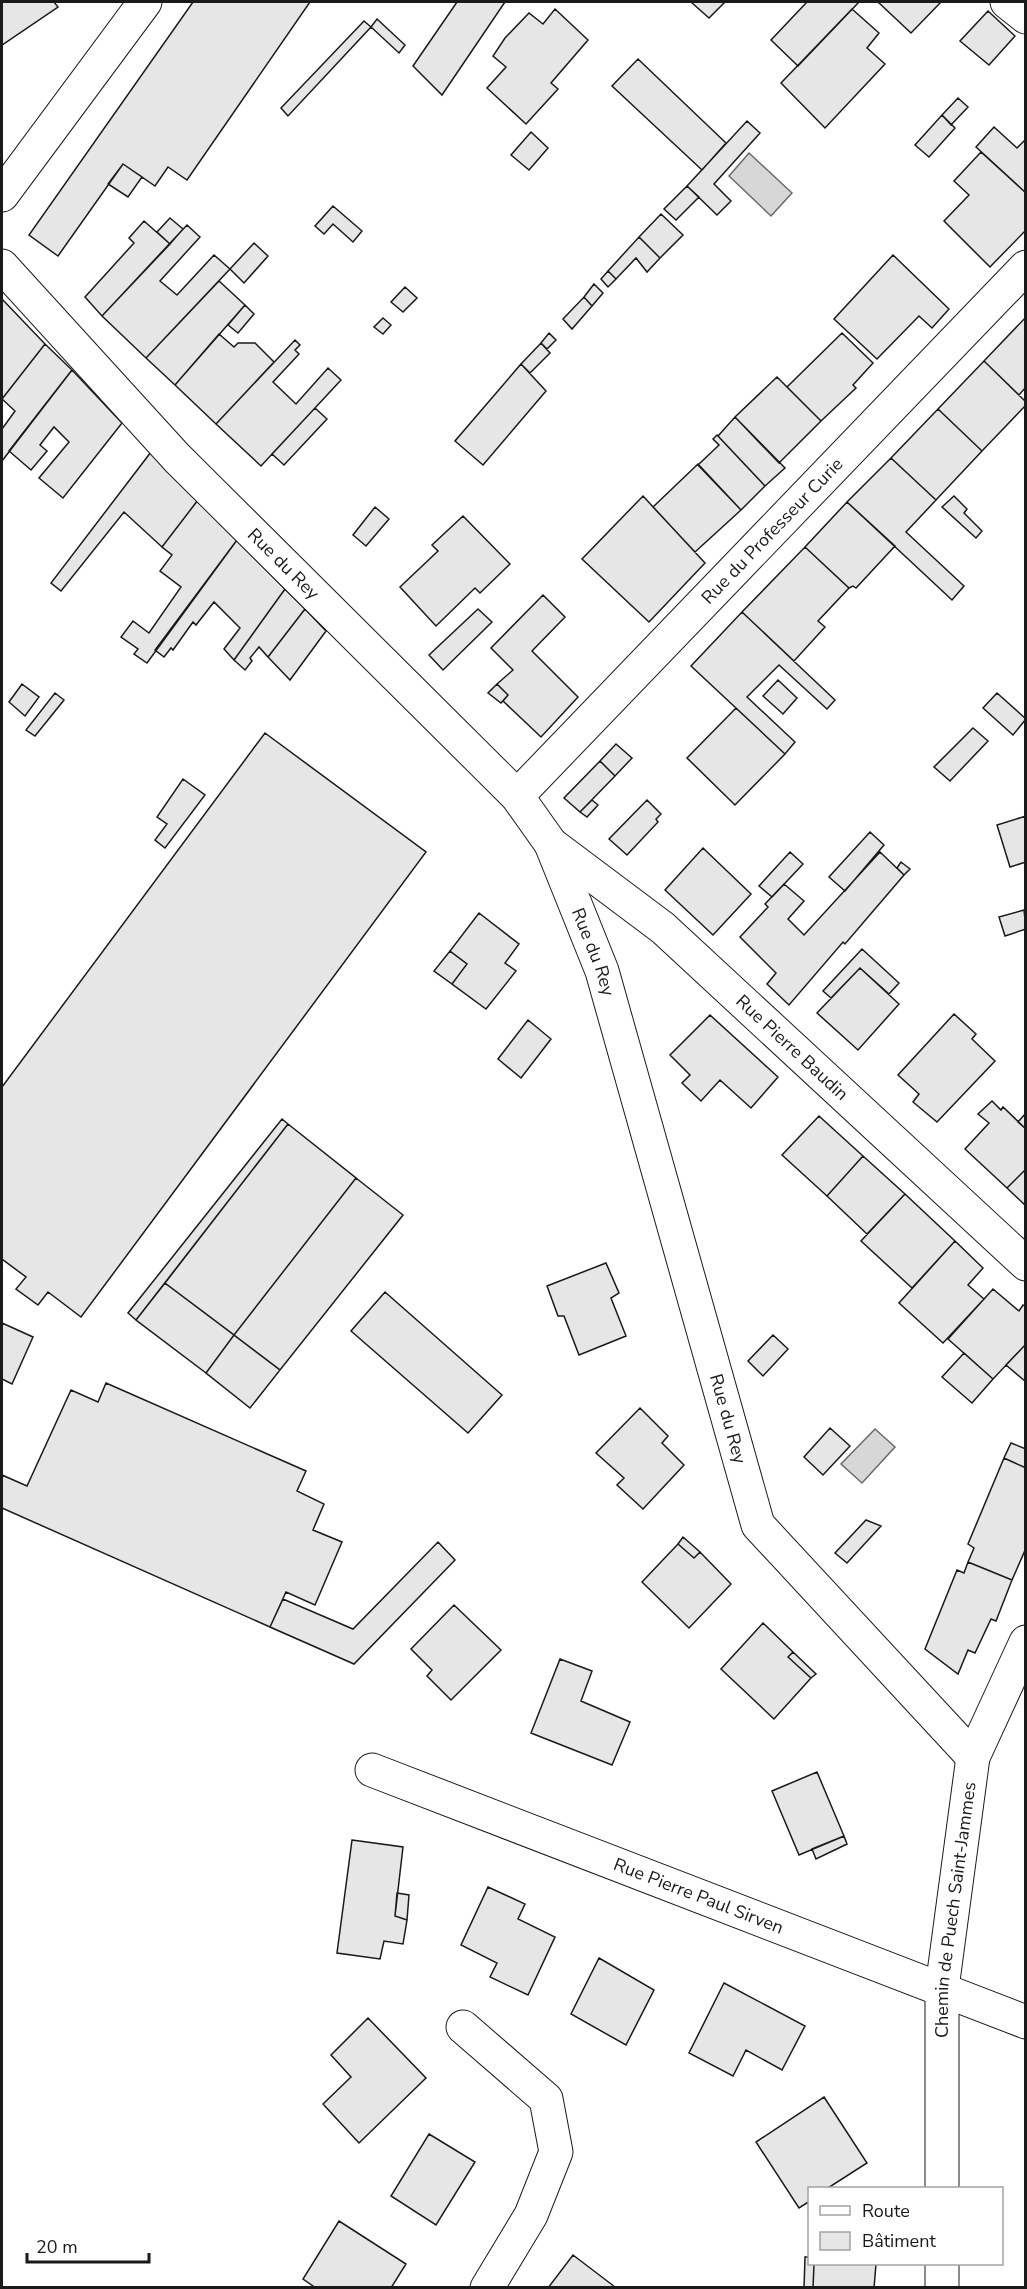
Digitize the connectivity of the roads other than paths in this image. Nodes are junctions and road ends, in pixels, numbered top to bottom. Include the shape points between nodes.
1 (145, 2) edge
2 (1007, 2) edge
3 (1026, 17) edge
4 (2, 195) edge
5 (2, 266) edge
6 (1026, 267) edge
7 (517, 795) junction
8 (550, 843) junction
9 (644, 914) junction
10 (593, 948) junction
11 (1026, 1264) edge
12 (1026, 1642) edge
13 (973, 1757) junction
14 (372, 1770) dead end
15 (942, 1988) junction
16 (1026, 2022) edge
17 (463, 2027) dead end
18 (942, 2187) edge
19 (942, 2265) edge
20 (487, 2288) edge
21 (942, 2288) edge

1 - 4 street
2 - 3 street
5 - 7 street, Rue du Rey via 177,458
6 - 7 street, Rue du Professeur Curie
7 - 8 street, Rue du Rey
8 - 9 street, Rue Pierre Baudin
8 - 10 street, Rue du Rey
9 - 10 street via 611,918 599,927
9 - 11 street, Rue Pierre Baudin
10 - 13 street, Rue du Rey via 758,1525
12 - 13 street, Chemin de Puech Saint-Jammes
13 - 15 street, Chemin de Puech Saint-Jammes
14 - 15 street, Rue Pierre Paul Sirven
15 - 16 street, Rue Pierre Paul Sirven
15 - 18 street, Chemin de Puech Saint-Jammes
17 - 20 street via 546,2099 556,2152 531,2215
19 - 21 street

